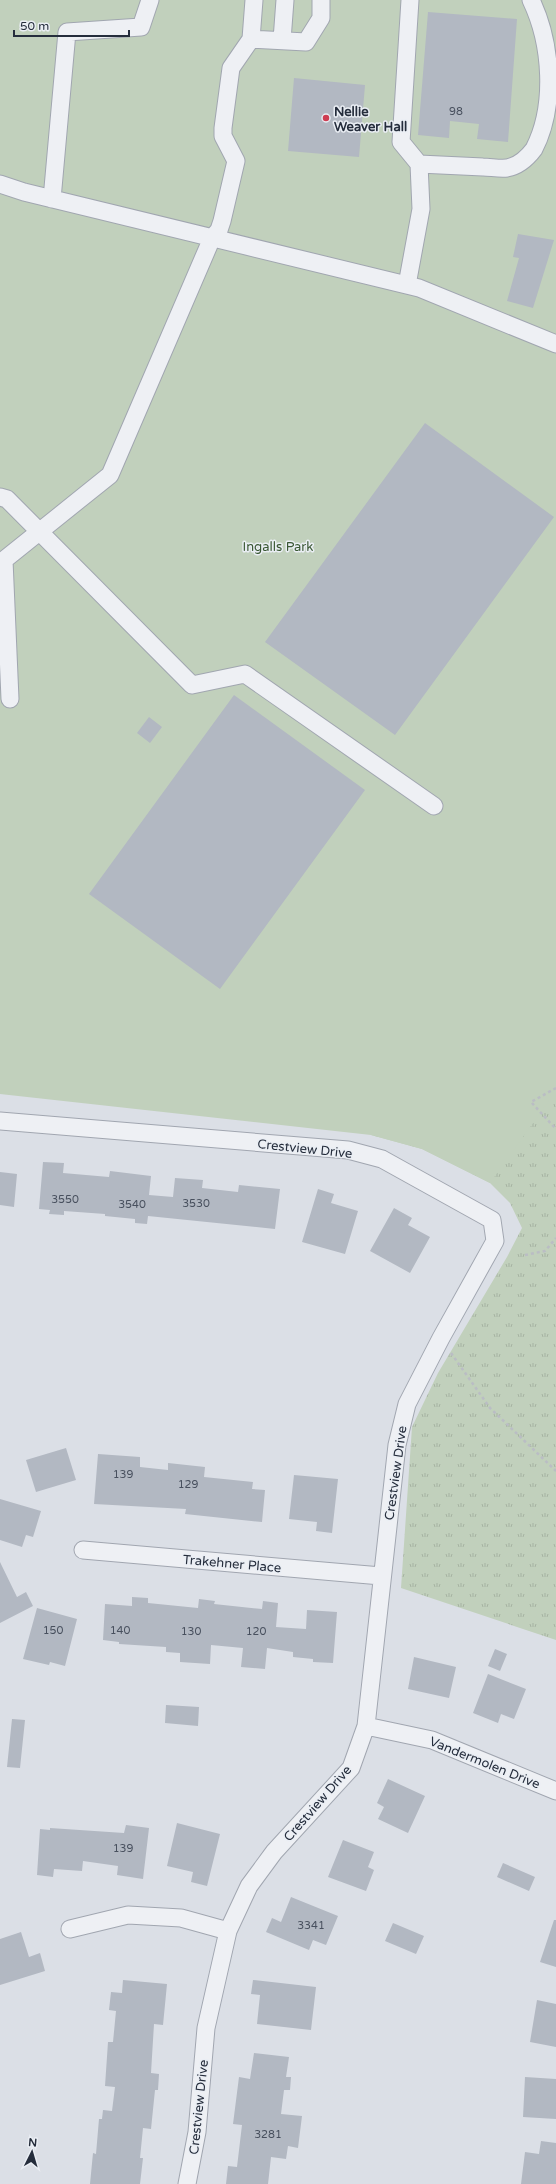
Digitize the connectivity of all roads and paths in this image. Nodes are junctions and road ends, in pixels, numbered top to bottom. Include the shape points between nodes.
1 (150, 0) edge
2 (254, 0) edge
3 (284, 0) edge
4 (322, 0) edge
5 (410, 0) edge
6 (531, 0) edge
7 (251, 39) junction
8 (282, 40) junction
9 (418, 164) junction
10 (0, 184) edge
11 (52, 199) junction
12 (212, 238) junction
13 (407, 285) junction
14 (556, 344) edge
15 (0, 496) edge
16 (39, 532) junction
17 (10, 699) dead end
18 (434, 806) dead end
19 (556, 1088) edge
20 (0, 1121) edge
21 (556, 1129) edge
22 (556, 1238) edge
23 (525, 1255) dead end
24 (441, 1338) junction
25 (556, 1471) edge
26 (83, 1550) dead end
27 (382, 1576) junction
28 (366, 1726) junction
29 (556, 1791) edge
30 (70, 1929) dead end
31 (228, 1932) junction
32 (187, 2184) edge

1 - 11 street via 141,27 67,32
2 - 7 street
3 - 8 street
4 - 8 street via 320,18 306,42
5 - 9 street via 401,142
6 - 9 street via 548,47 552,80 550,116 542,137 527,158 508,168
7 - 8 street
7 - 12 street via 231,68 222,136 236,160 219,230
9 - 13 street via 421,209
10 - 11 street
11 - 12 street
12 - 13 street
12 - 16 street via 110,476
13 - 14 street
15 - 16 street via 7,499
16 - 17 street via 4,560
16 - 18 street via 192,685 245,674
19 - 21 path via 531,1102
20 - 24 street, Crestview Drive via 348,1150 382,1159 492,1220 495,1241
22 - 23 path via 545,1252
24 - 25 path via 490,1408
24 - 27 street, Crestview Drive via 407,1404 397,1445
26 - 27 street, Trakehner Place
27 - 28 street, Crestview Drive
28 - 29 street, Vandermolen Drive via 432,1740
28 - 31 street, Crestview Drive via 351,1768 274,1852 249,1886
30 - 31 street via 128,1915 181,1918
31 - 32 street, Crestview Drive via 206,2028 197,2132

